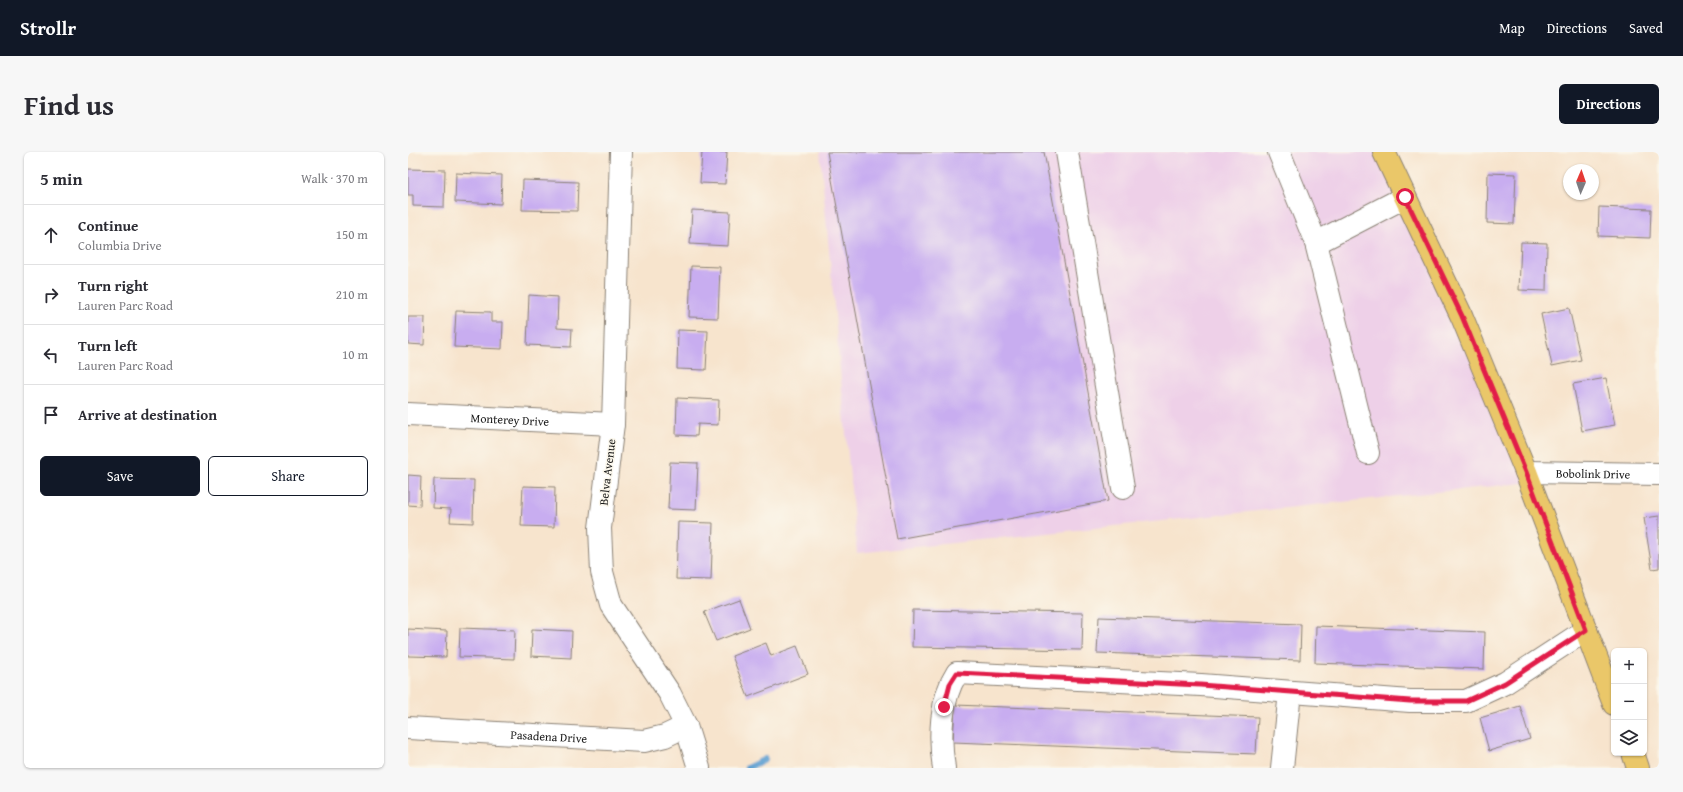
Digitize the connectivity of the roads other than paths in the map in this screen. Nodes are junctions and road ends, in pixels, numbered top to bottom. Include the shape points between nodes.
1 (621, 152) edge
2 (1067, 152) edge
3 (1280, 152) edge
4 (1384, 152) edge
5 (1405, 197) junction
6 (1316, 243) junction
7 (408, 414) edge
8 (612, 424) junction
9 (1368, 453) dead end
10 (1526, 472) junction
11 (1659, 474) edge
12 (1123, 488) dead end
13 (1586, 630) junction
14 (1290, 692) junction
15 (1611, 696) edge
16 (686, 726) junction
17 (408, 728) edge
18 (1634, 756) edge
19 (699, 768) edge
20 (944, 768) edge
21 (1282, 768) edge
22 (1638, 768) edge

1 - 8 street, Belva Avenue
2 - 12 street
3 - 6 street
4 - 5 main road
5 - 6 street
5 - 10 main road via 1462,316
6 - 9 street
7 - 8 street, Monterey Drive
8 - 16 street, Belva Avenue via 600,528 602,572 611,605 670,694
10 - 11 street, Bobolink Drive
10 - 13 main road
13 - 14 street via 1505,683 1466,701 1410,701
13 - 15 main road
14 - 20 street via 957,673 950,684 944,707 941,749
14 - 21 street
16 - 17 street, Pasadena Drive via 665,736 644,741
16 - 19 street, Belva Avenue
18 - 22 main road

